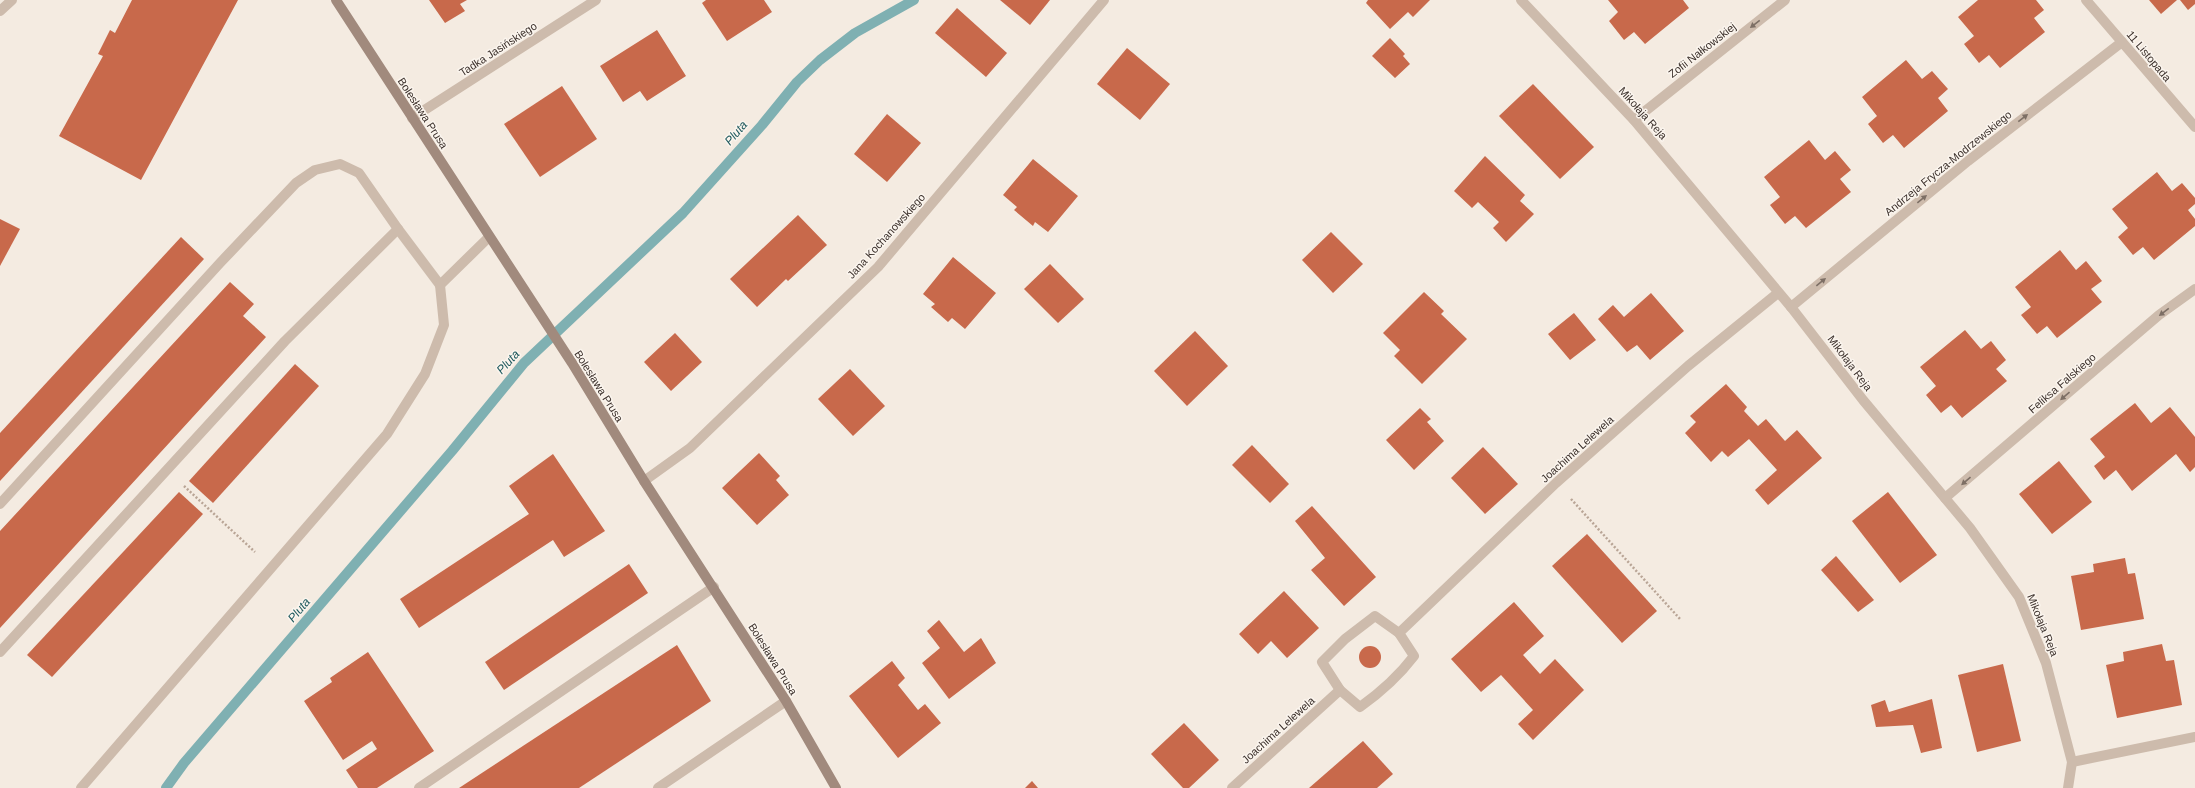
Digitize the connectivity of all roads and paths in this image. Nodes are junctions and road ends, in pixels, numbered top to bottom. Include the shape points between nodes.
1 (336, 0) edge
2 (596, 0) edge
3 (1104, 0) edge
4 (1521, 0) edge
5 (1785, 0) edge
6 (2086, 0) edge
7 (9, 1) edge
8 (0, 11) edge
9 (2122, 42) junction
10 (412, 118) junction
11 (1634, 120) junction
12 (2195, 127) edge
13 (398, 229) junction
14 (489, 236) junction
15 (440, 285) junction
16 (2195, 289) edge
17 (1778, 293) junction
18 (1791, 307) junction
19 (168, 470) junction
20 (644, 481) junction
21 (1556, 483) junction
22 (1946, 498) junction
23 (0, 504) edge
24 (272, 567) junction
25 (714, 587) junction
26 (1680, 619) dead end
27 (1398, 632) junction
28 (0, 652) edge
29 (1340, 690) junction
30 (786, 701) junction
31 (2195, 737) edge
32 (2072, 762) junction
33 (81, 788) edge
34 (419, 788) edge
35 (658, 788) edge
36 (836, 788) edge
37 (1232, 788) edge
38 (2068, 788) edge

1 - 10 street, Bolesława Prusa
2 - 10 street, Tadka Jasińskiego
3 - 20 street, Jana Kochanowskiego via 878,267 690,448
4 - 11 street, Mikołaja Reja
5 -> 11 street, Zofii Nałkowskiej
6 - 9 street, 11 Listopada
7 - 8 street
9 - 12 street, 11 Listopada
18 -> 9 street, Andrzeja Frycza-Modrzewskiego via 1968,161
10 - 14 street, Bolesława Prusa
11 - 17 street, Mikołaja Reja
13 - 15 street
13 - 19 street via 285,341
13 - 23 street via 359,173 340,164 315,170 296,183 214,268
14 - 15 street
14 - 20 street, Bolesława Prusa via 572,363
15 - 24 street via 444,324 425,374 387,434
16 -> 22 street, Feliksa Falskiego via 2160,315
17 - 18 street, Mikołaja Reja
17 - 21 street, Joachima Lelewela via 1688,366
18 - 22 street, Mikołaja Reja via 1863,400
19 - 24 path
19 - 28 street
20 - 25 street, Bolesława Prusa
21 - 26 path
21 - 27 street, Joachima Lelewela
22 - 32 street, Mikołaja Reja via 2019,597 2046,663
24 - 33 street
25 - 30 street, Bolesława Prusa
25 - 34 street
27 - 29 street via 1414,656 1398,676 1360,707
27 - 29 street via 1375,616 1345,639 1322,662
29 - 37 street, Joachima Lelewela
30 - 35 street
30 - 36 street, Bolesława Prusa
31 - 32 street
32 - 38 street, Mikołaja Reja

